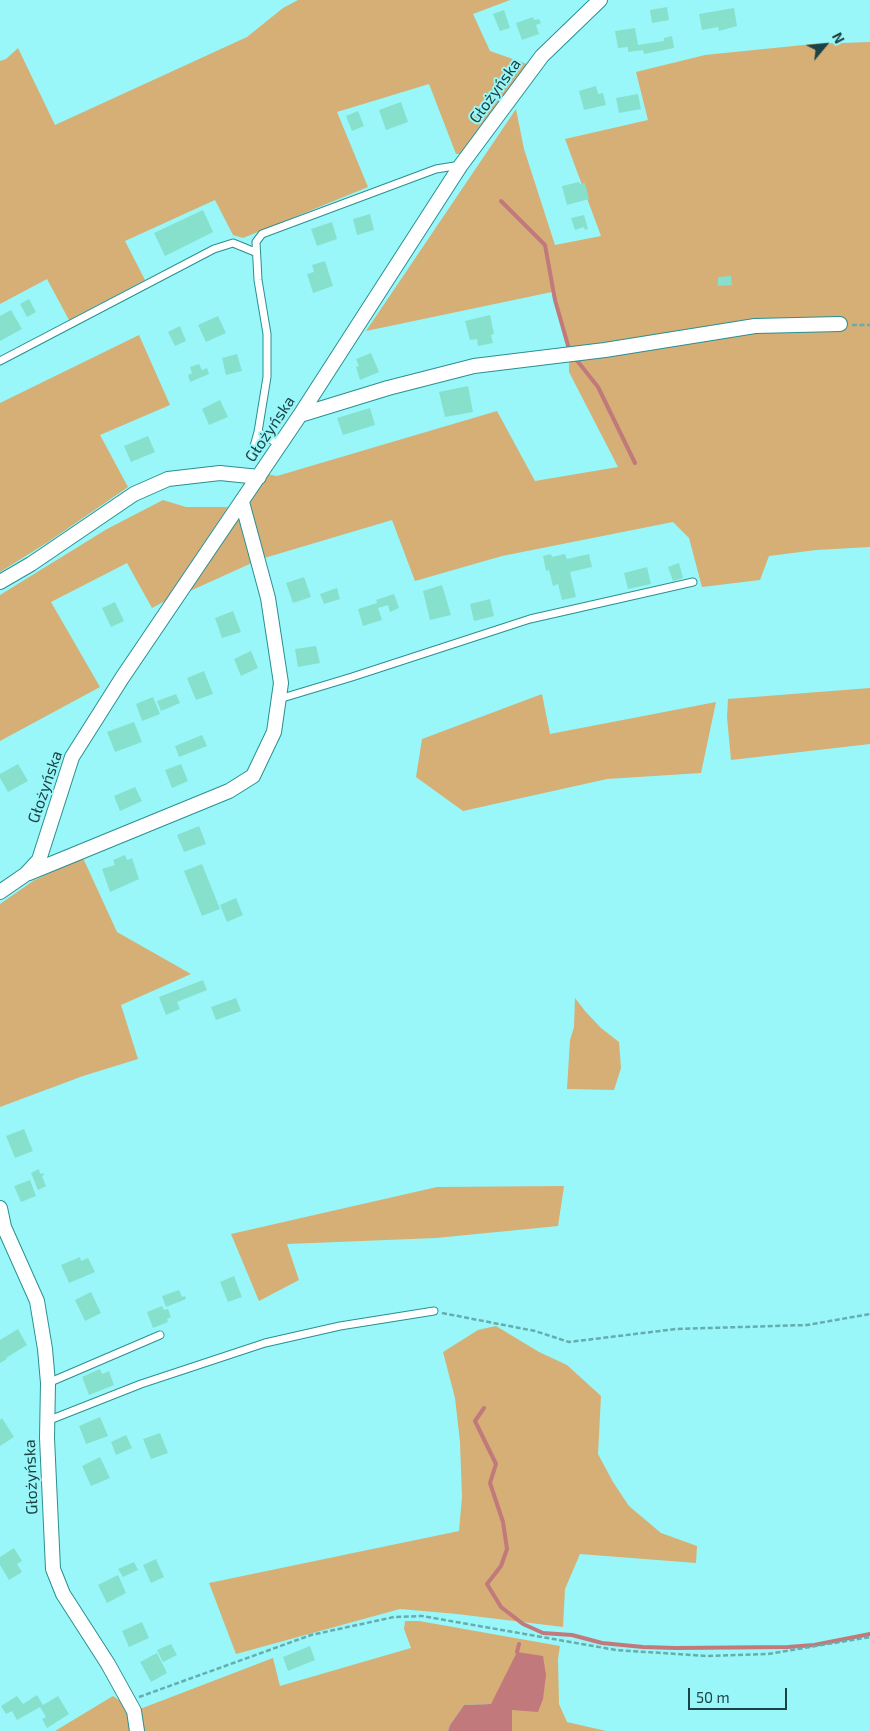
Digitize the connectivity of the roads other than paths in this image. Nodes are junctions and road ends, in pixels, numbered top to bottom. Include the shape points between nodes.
1 (600, 0) edge
2 (461, 165) junction
3 (255, 252) junction
4 (840, 324) road end
5 (0, 361) edge
6 (300, 415) junction
7 (258, 432) junction
8 (280, 445) junction
9 (251, 457) dead end
10 (259, 477) junction
11 (242, 502) junction
12 (0, 582) edge
13 (693, 582) dead end
14 (279, 699) junction
15 (26, 874) junction
16 (0, 892) edge
17 (0, 1208) edge
18 (434, 1311) road end
19 (160, 1335) dead end
20 (48, 1383) junction
21 (47, 1421) junction
22 (136, 1731) edge

1 - 2 street, Głożyńska via 542,56
2 - 3 lane via 436,169 262,234 256,242
2 - 6 street, Głożyńska
3 - 5 lane via 233,243 214,250
3 - 7 lane via 266,334 267,377
4 - 6 street via 755,326 605,350 474,366
6 - 8 street, Głożyńska
7 - 8 lane
7 - 9 lane
8 - 10 street, Głożyńska
10 - 11 street, Głożyńska
10 - 12 street via 220,473 168,478 134,494
11 - 14 street via 268,598 281,683
11 - 15 street, Głożyńska via 72,757 39,860
13 - 14 lane via 530,619
14 - 15 street via 274,732 254,776 229,791
15 - 16 street, Głożyńska
17 - 20 street, Głożyńska via 4,1227 36,1302
18 - 21 lane via 340,1326 265,1343 141,1384
19 - 20 lane
20 - 21 street, Głożyńska
21 - 22 street, Głożyńska via 53,1569 63,1594 134,1711

